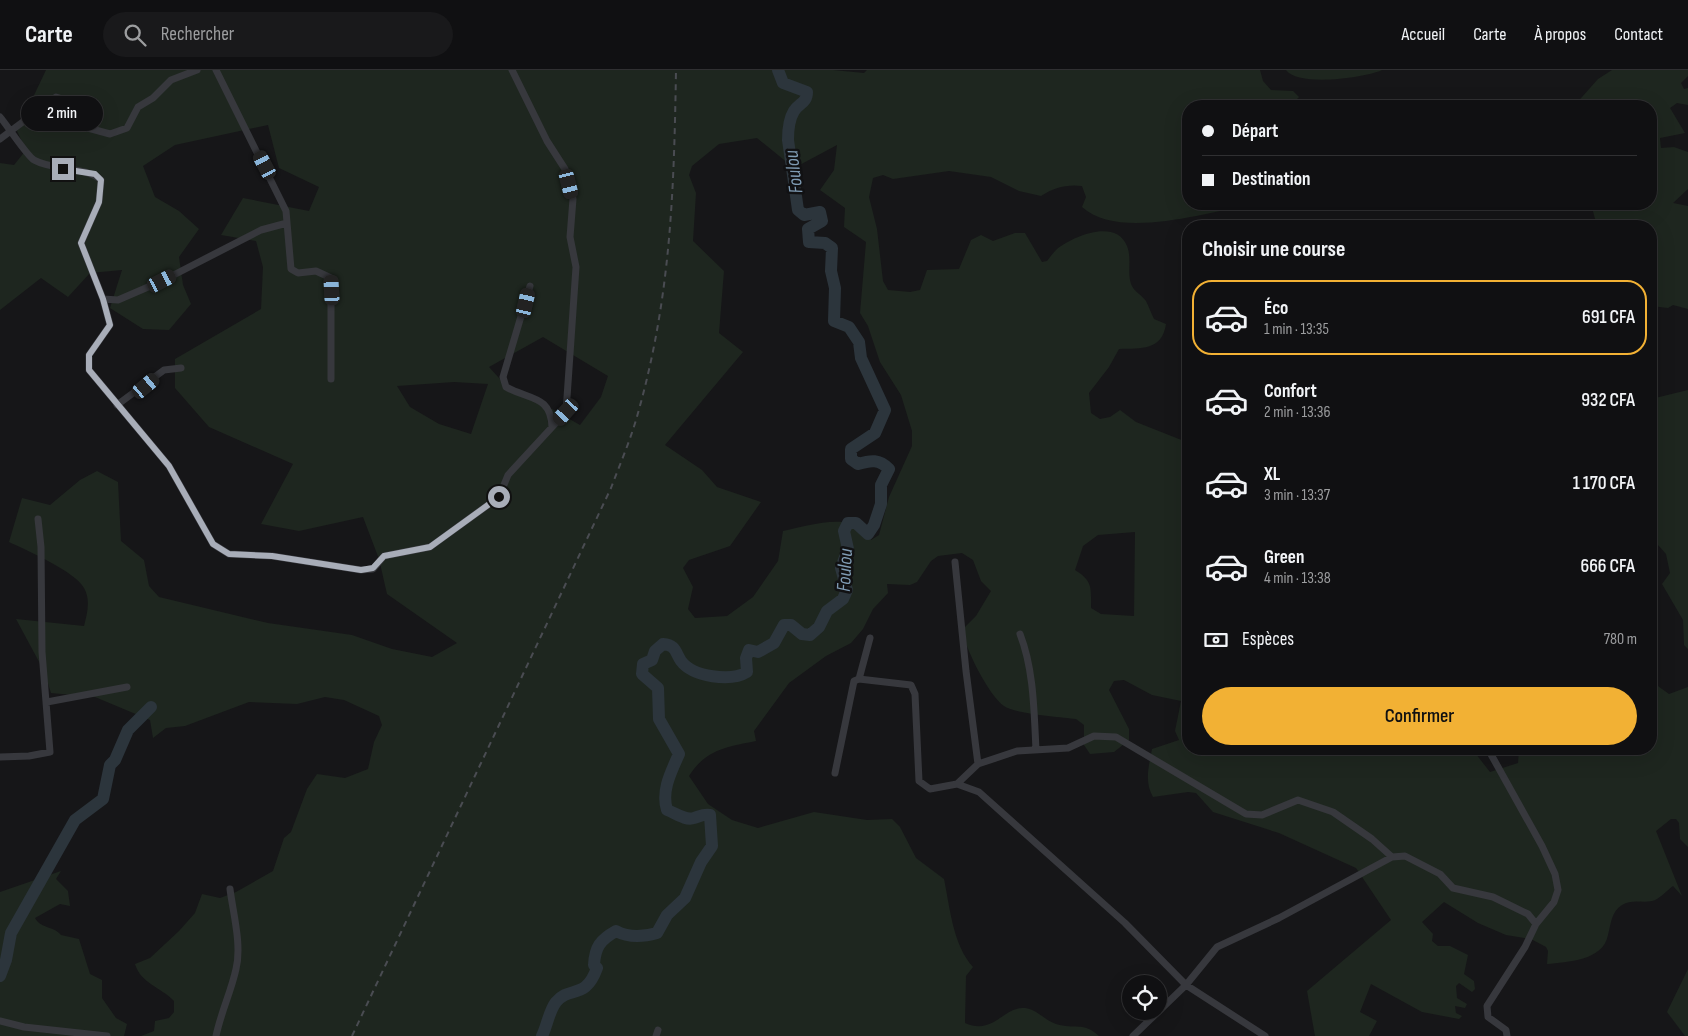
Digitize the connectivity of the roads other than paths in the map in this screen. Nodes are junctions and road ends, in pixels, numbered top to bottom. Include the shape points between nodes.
1 (197, 70) edge
2 (216, 70) edge
3 (512, 70) edge
4 (0, 117) edge
5 (11, 130) junction
6 (0, 139) edge
7 (286, 223) junction
8 (530, 286) dead end
9 (103, 299) junction
10 (181, 368) dead end
11 (331, 380) dead end
12 (117, 405) junction
13 (552, 427) junction
14 (38, 519) dead end
15 (955, 562) dead end
16 (1020, 634) dead end
17 (870, 638) dead end
18 (859, 679) junction
19 (127, 686) dead end
20 (47, 702) junction
21 (1036, 750) junction
22 (1491, 755) edge
23 (0, 757) edge
24 (978, 764) junction
25 (835, 773) dead end
26 (957, 784) junction
27 (1392, 857) junction
28 (230, 888) dead end
29 (1536, 924) junction
30 (1186, 985) junction
31 (0, 1020) edge
32 (107, 1036) edge
33 (216, 1036) edge
34 (1133, 1036) edge
35 (1265, 1036) edge
36 (1507, 1036) edge

1 - 5 street via 171,80 153,98 138,107 127,128 110,134 88,128 70,116 66,100 56,97
2 - 7 street via 286,211
3 - 13 street via 547,141 565,169 573,199 570,237 576,267 569,390 566,412
4 - 5 street
5 - 6 street
5 - 9 street via 32,160 95,174 101,180 99,202 81,243
7 - 9 street via 261,230 118,300
7 - 11 street via 291,269 298,273 316,270 331,278
8 - 13 street via 503,377 506,386 545,402 552,414
9 - 12 street via 110,325 89,355 89,370
10 - 12 street via 164,370
12 - 13 street via 169,466 213,544 229,554 272,556 361,570 373,568 384,556 430,547 499,497 508,475
14 - 20 street via 42,652
15 - 24 street
16 - 21 street via 1034,700
17 - 18 street
18 - 25 street via 854,681
18 - 26 street via 911,685 915,694 919,781 930,789
19 - 20 street
20 - 23 street via 50,752
21 - 24 street via 1018,751
21 - 27 street via 1068,748 1094,736 1116,737 1246,814 1262,815 1298,800 1333,812
22 - 29 street via 1555,874 1558,890 1554,902
24 - 26 street
26 - 30 street via 979,792 1040,844
27 - 29 street via 1405,856 1440,874 1453,888 1493,897 1528,914
27 - 30 street via 1279,918 1217,947
28 - 33 street via 237,947 236,968
29 - 36 street via 1487,1006 1488,1017 1506,1030
30 - 34 street
30 - 35 street
31 - 32 street via 24,1027

